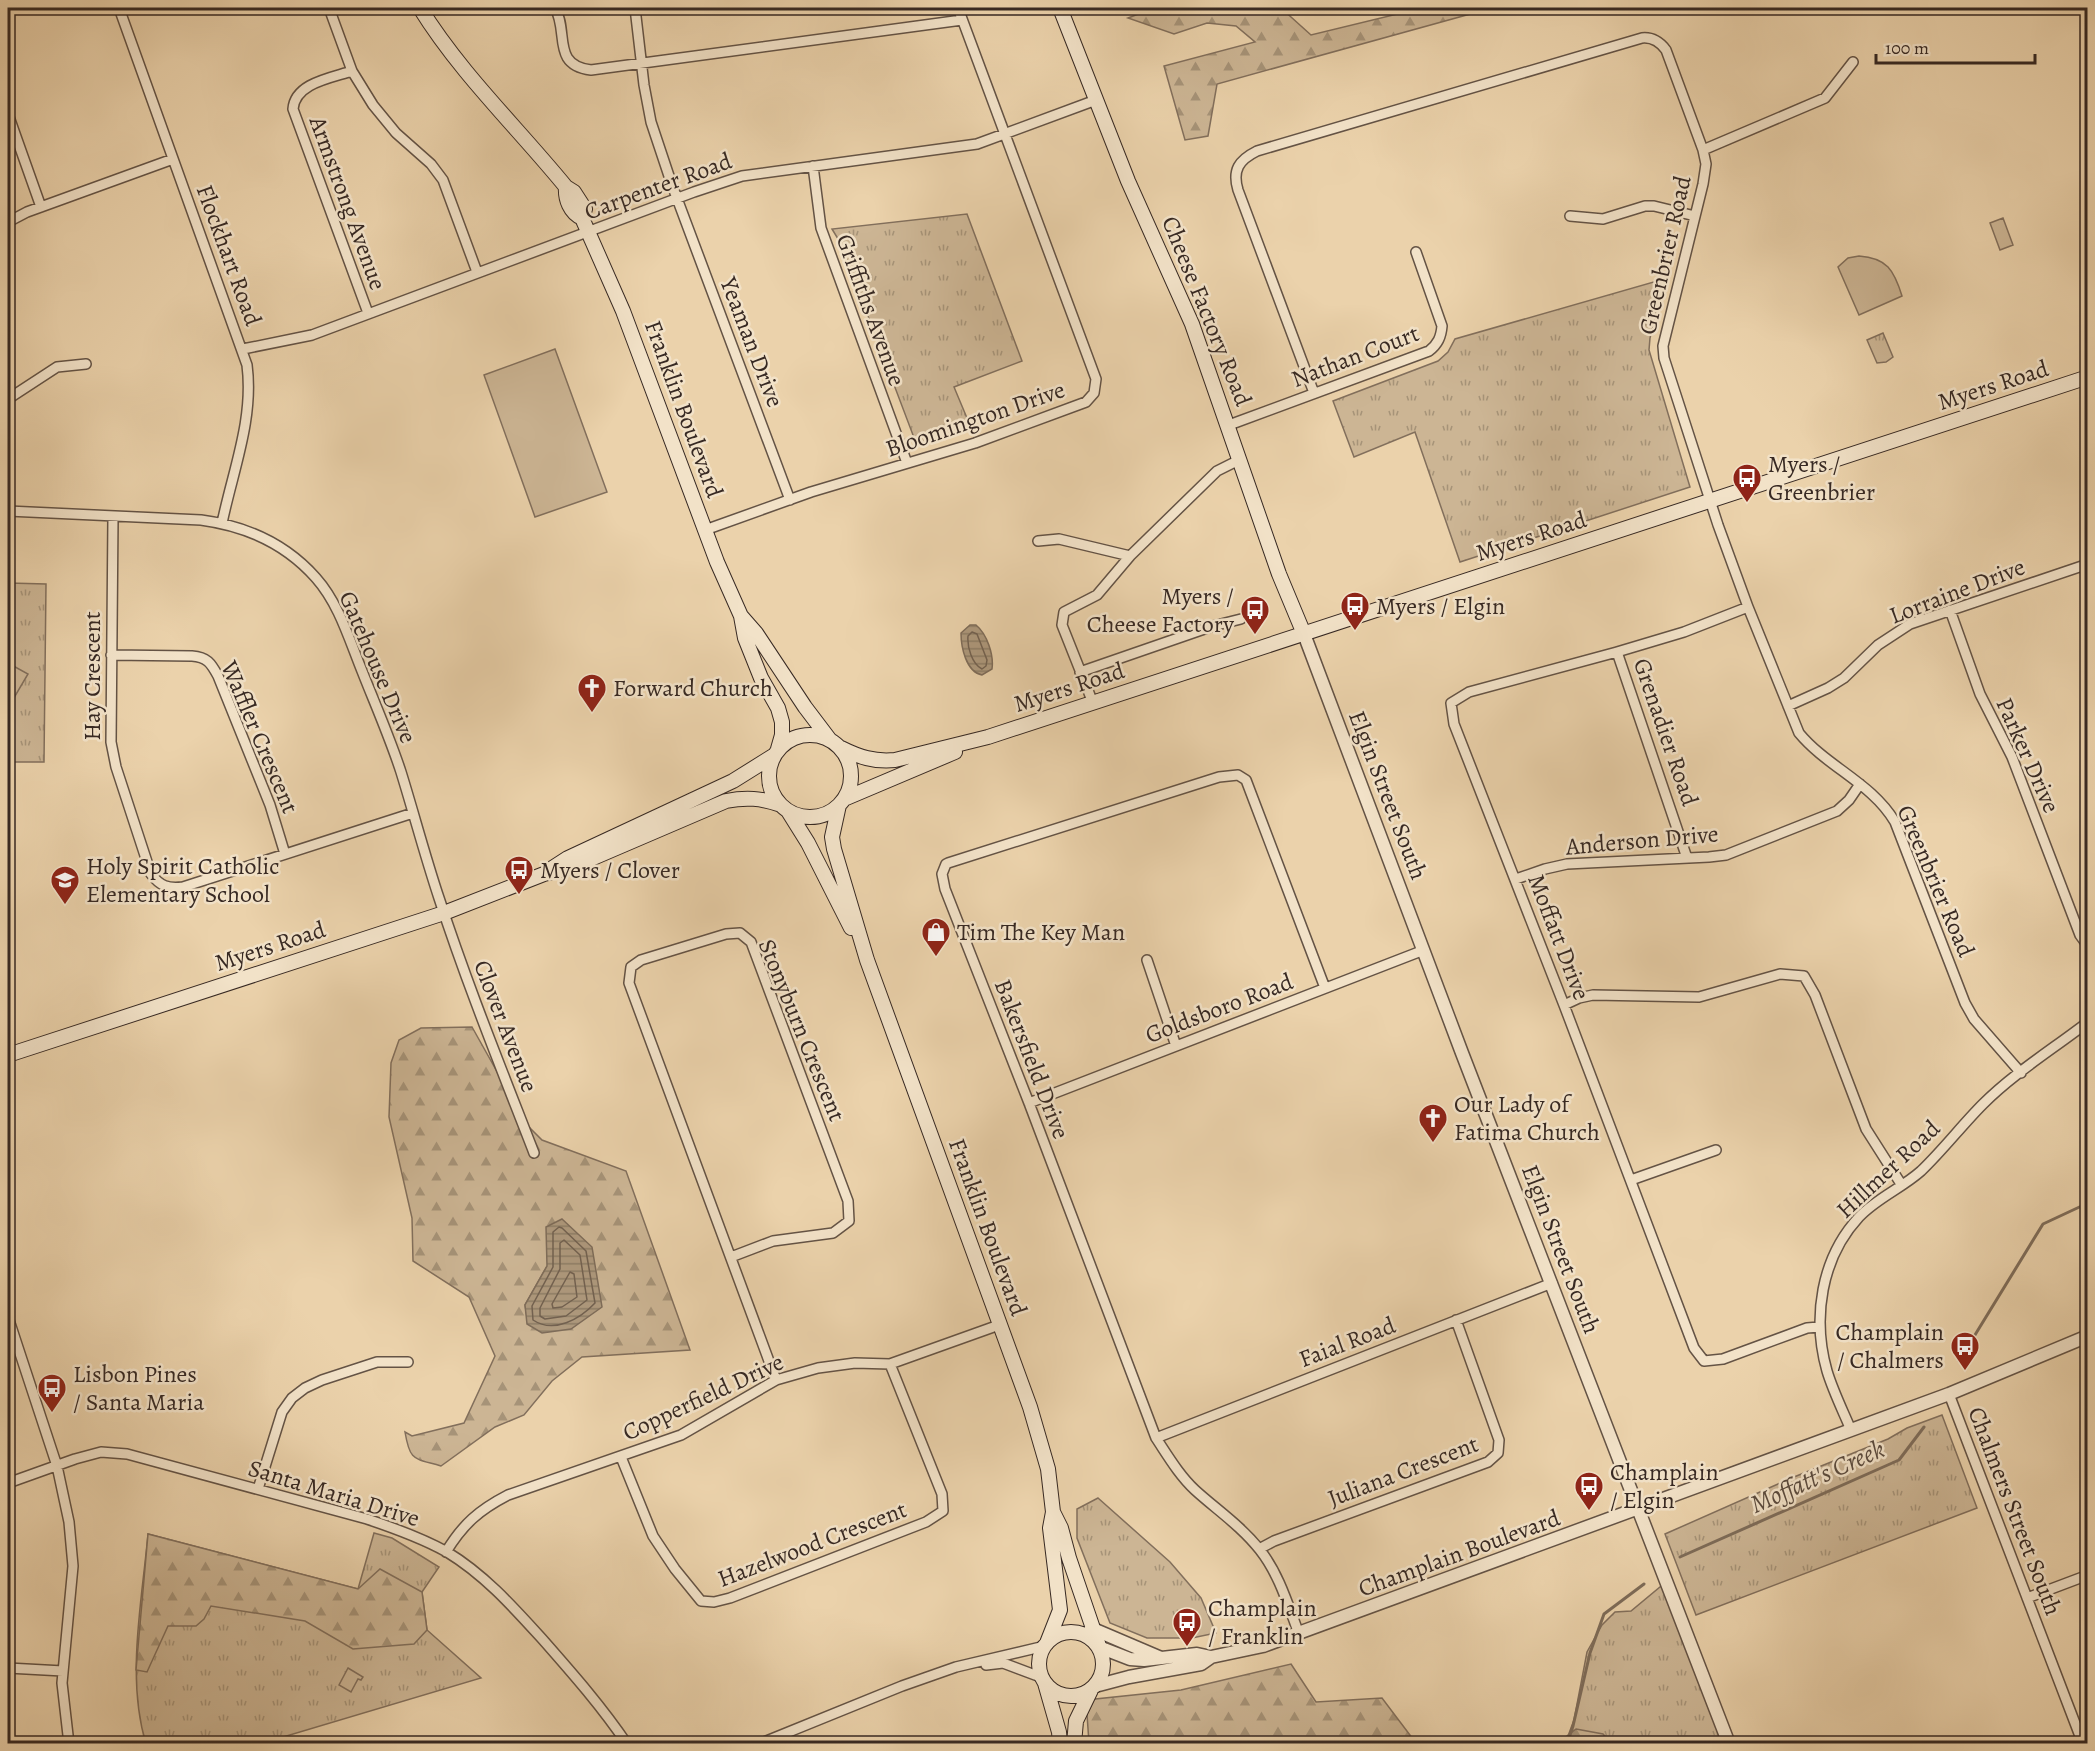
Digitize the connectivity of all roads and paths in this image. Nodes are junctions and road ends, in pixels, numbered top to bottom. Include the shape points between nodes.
1 (119, 8) edge
2 (329, 8) edge
3 (420, 8) edge
4 (555, 8) edge
5 (635, 8) edge
6 (958, 8) edge
7 (1060, 8) edge
8 (962, 20) junction
9 (1853, 62) dead end
10 (641, 63) junction
11 (352, 71) junction
12 (1096, 100) junction
13 (8, 114) edge
14 (1005, 134) junction
15 (1703, 150) junction
16 (174, 159) junction
17 (813, 166) junction
18 (677, 198) junction
19 (41, 207) junction
20 (1570, 216) dead end
21 (1695, 216) junction
22 (8, 222) edge
23 (588, 231) junction
24 (1416, 252) dead end
25 (477, 273) junction
26 (368, 313) junction
27 (243, 349) junction
28 (86, 364) dead end
29 (2088, 377) edge
30 (1314, 393) junction
31 (8, 399) edge
32 (1229, 425) junction
33 (1239, 460) junction
34 (907, 463) junction
35 (790, 500) junction
36 (1710, 501) junction
37 (8, 511) edge
38 (113, 517) junction
39 (222, 523) junction
40 (705, 530) junction
41 (1038, 541) dead end
42 (1130, 556) junction
43 (2086, 565) edge
44 (2088, 575) edge
45 (1748, 607) junction
46 (1950, 610) junction
47 (741, 616) junction
48 (1241, 619) dead end
49 (1304, 634) junction
50 (1617, 652) junction
51 (111, 655) junction
52 (1080, 672) junction
53 (1093, 703) junction
54 (1788, 706) junction
55 (988, 737) junction
56 (836, 744) junction
57 (776, 753) junction
58 (1860, 784) junction
59 (841, 802) junction
60 (784, 808) junction
61 (413, 813) junction
62 (285, 854) junction
63 (1687, 858) junction
64 (544, 874) junction
65 (1516, 879) junction
66 (444, 913) junction
67 (2088, 946) edge
68 (1424, 950) junction
69 (867, 960) junction
70 (1147, 960) dead end
71 (1325, 987) junction
72 (1564, 1005) junction
73 (2088, 1022) edge
74 (1176, 1046) junction
75 (8, 1055) edge
76 (2021, 1073) junction
77 (1029, 1103) junction
78 (1716, 1150) dead end
79 (534, 1153) dead end
80 (1631, 1180) junction
81 (1901, 1184) junction
82 (731, 1257) junction
83 (1552, 1282) junction
84 (1456, 1320) junction
85 (8, 1323) edge
86 (999, 1325) junction
87 (1819, 1328) junction
88 (2088, 1336) edge
89 (408, 1362) dead end
90 (890, 1364) junction
91 (776, 1380) junction
92 (1949, 1394) junction
93 (1851, 1430) junction
94 (1156, 1438) junction
95 (621, 1457) junction
96 (57, 1466) junction
97 (8, 1483) edge
98 (258, 1489) junction
99 (1638, 1508) junction
100 (1053, 1512) junction
101 (1259, 1549) junction
102 (446, 1552) junction
103 (2088, 1575) edge
104 (2027, 1598) junction
105 (1093, 1629) junction
106 (1299, 1634) junction
107 (1046, 1644) junction
108 (1099, 1647) junction
109 (1211, 1657) junction
110 (1162, 1659) junction
111 (956, 1667) junction
112 (8, 1668) edge
113 (63, 1671) junction
114 (1044, 1681) junction
115 (1093, 1688) junction
116 (770, 1741) edge
117 (69, 1743) edge
118 (627, 1743) edge
119 (759, 1743) edge
120 (1060, 1743) edge
121 (1074, 1743) edge
122 (1729, 1743) edge
123 (2083, 1743) edge

1 - 16 street, Flockhart Road
2 - 11 street
3 - 23 main road, Franklin Boulevard via 468,75 566,187 565,198
4 - 10 street via 563,50 573,65 591,70
5 - 10 street, Yeaman Drive
6 - 8 street, Bloomington Drive
7 - 12 main road, Cheese Factory Road
8 - 10 street
8 - 14 street, Bloomington Drive
9 - 15 street via 1825,98
10 - 18 street, Yeaman Drive via 651,123
11 - 25 street via 389,126 443,180
11 - 26 street, Armstrong Avenue via 303,90 293,109
12 - 14 street, Carpenter Road
12 - 32 main road, Cheese Factory Road via 1192,324
13 - 19 street
14 - 17 street, Carpenter Road via 966,147
14 - 34 street, Bloomington Drive via 1096,379 1094,393 1086,402 975,443
15 - 21 street, Greenbrier Road via 1706,174
15 - 30 street, Greenbrier Road via 1666,50 1647,37 1247,156 1236,168 1238,190
16 - 19 street
16 - 27 street, Flockhart Road
17 - 18 street, Carpenter Road via 742,176
17 - 34 street, Griffiths Avenue via 821,228
18 - 23 street, Carpenter Road
18 - 35 street, Yeaman Drive
19 - 22 street
20 - 21 street via 1603,219 1645,206
21 - 36 street, Greenbrier Road via 1663,352
23 - 25 street, Carpenter Road
23 - 40 main road, Franklin Boulevard via 623,311
24 - 30 street, Nathan Court via 1442,326 1435,346
25 - 26 street, Carpenter Road
26 - 27 street, Carpenter Road via 312,335
27 - 39 street, Flockhart Road via 249,380 248,417
28 - 31 street via 57,367
29 - 36 main road, Myers Road
30 - 32 street, Nathan Court
32 - 33 main road, Cheese Factory Road
33 - 42 street via 1217,471
33 - 49 main road, Cheese Factory Road
34 - 35 street, Bloomington Drive
35 - 40 street, Bloomington Drive
36 - 45 street, Greenbrier Road
36 - 49 main road, Myers Road
37 - 38 street, Gatehouse Drive
38 - 39 street, Gatehouse Drive
38 - 51 street, Hay Crescent
39 - 61 street, Gatehouse Drive via 249,531 297,559 330,597 389,740
40 - 47 main road, Franklin Boulevard
41 - 42 street via 1059,539
42 - 52 street via 1097,595 1064,612 1062,625
43 - 44 street
43 - 46 street, Lorraine Drive
45 - 50 street, Moffatt Drive
45 - 54 street, Greenbrier Road
46 - 54 street, Lorraine Drive via 1893,633 1844,678
46 - 67 street, Parker Drive via 1980,694 2012,757 2080,935
47 - 56 main road, Franklin Boulevard
47 - 57 main road, Franklin Boulevard via 745,638 783,722
48 - 52 street
49 - 53 main road, Myers Road
49 - 68 street, Elgin Street South
50 - 63 street, Grenadier Road
50 - 65 street, Moffatt Drive via 1469,692 1451,703 1454,724
51 - 62 street, Waffler Crescent via 192,656 211,662 270,805
51 - 62 street, Hay Crescent via 112,752 156,881 169,888 183,887
52 - 53 street
53 - 55 main road, Myers Road
54 - 58 street, Greenbrier Road via 1799,734 1810,747
55 - 56 main road, Myers Road via 879,761 859,757
55 - 59 main road, Myers Road
56 - 57 main road via 817,735 802,735 789,740
56 - 59 main road via 851,768 849,789
57 - 60 main road via 769,769 769,782 773,795
57 - 64 main road, Myers Road via 733,782 568,858
58 - 63 street, Anderson Drive via 1849,800 1826,816 1726,855
58 - 76 street, Greenbrier Road via 1877,797 1895,822 1965,1003
59 - 60 main road via 828,813 814,817
59 - 69 main road, Franklin Boulevard via 832,837
60 - 64 main road, Myers Road via 765,799 726,801 572,867
60 - 69 main road, Franklin Boulevard via 808,843
61 - 62 street, Hay Crescent
61 - 66 street, Gatehouse Drive
63 - 65 street, Anderson Drive via 1567,864
64 - 66 main road, Myers Road
65 - 72 street, Moffatt Drive
66 - 75 main road, Myers Road
66 - 79 street, Clover Avenue
68 - 71 street, Goldsboro Road
68 - 83 street, Elgin Street South
69 - 86 main road, Franklin Boulevard
70 - 74 street
71 - 74 street, Goldsboro Road
71 - 77 street, Bakersfield Drive via 1246,780 1238,775 1219,777 946,864 942,874 945,889
72 - 80 street, Moffatt Drive
72 - 81 street via 1593,995 1700,997 1780,974 1803,976 1815,995 1866,1128
73 - 76 street, Hillmer Road
74 - 77 street, Goldsboro Road
76 - 81 street, Hillmer Road via 1984,1103 1919,1172
77 - 94 street, Bakersfield Drive
78 - 80 street
80 - 87 street, Moffatt Drive via 1694,1348 1704,1361 1723,1359 1807,1328
81 - 87 street, Hillmer Road via 1859,1218 1835,1251 1822,1295
82 - 82 street, Stonyburn Crescent via 773,1241 833,1233 849,1221 848,1201 751,942 740,933 641,960 631,967 629,983
82 - 91 street, Stonyburn Crescent
83 - 84 street, Faial Road
83 - 99 street, Elgin Street South
84 - 94 street, Faial Road
84 - 101 street, Juliana Crescent via 1499,1440 1498,1453 1488,1462
85 - 96 street
86 - 90 street, Copperfield Drive
86 - 100 main road, Franklin Boulevard via 1039,1432
87 - 93 street, Hillmer Road via 1827,1374
88 - 92 street, Champlain Boulevard
89 - 98 street via 377,1362 322,1380 292,1398 282,1412
90 - 91 street, Copperfield Drive via 818,1368
90 - 95 street, Hazelwood Crescent via 942,1494 943,1511 926,1522 730,1598 701,1600 675,1569 653,1536
91 - 95 street, Copperfield Drive via 681,1435
92 - 93 street, Champlain Boulevard
92 - 104 street, Chalmers Street South
93 - 99 street, Champlain Boulevard
94 - 101 street, Bakersfield Drive via 1193,1488 1231,1519
95 - 102 street, Copperfield Drive via 508,1495 487,1506 469,1521
96 - 97 street, Santa Maria Drive
96 - 98 street, Santa Maria Drive via 101,1452 127,1454
96 - 113 street via 69,1522 73,1566
98 - 102 street, Santa Maria Drive via 367,1518
99 - 106 street, Champlain Boulevard
99 - 122 street, Elgin Street South
100 - 105 main road, Franklin Boulevard
100 - 107 main road, Franklin Boulevard via 1050,1528 1060,1610
101 - 106 street, Bakersfield Drive via 1283,1590
102 - 118 street, Santa Maria Drive via 478,1574 509,1603 576,1677
103 - 104 street
104 - 123 street, Chalmers Street South
105 - 108 main road, Franklin Boulevard
105 - 110 street
106 - 109 street, Champlain Boulevard
107 - 108 main road via 1054,1636 1074,1631
107 - 111 street
107 - 114 main road via 1039,1662
108 - 110 street, Champlain Boulevard via 1130,1659
108 - 115 main road via 1104,1665
109 - 110 street, Champlain Boulevard via 1197,1654
109 - 115 street, Champlain Boulevard via 1200,1664
111 - 114 street via 1003,1663
111 - 116 street
112 - 113 street
113 - 117 street
114 - 115 main road via 1062,1694 1082,1694
114 - 120 main road
115 - 121 main road via 1076,1721
116 - 119 street

